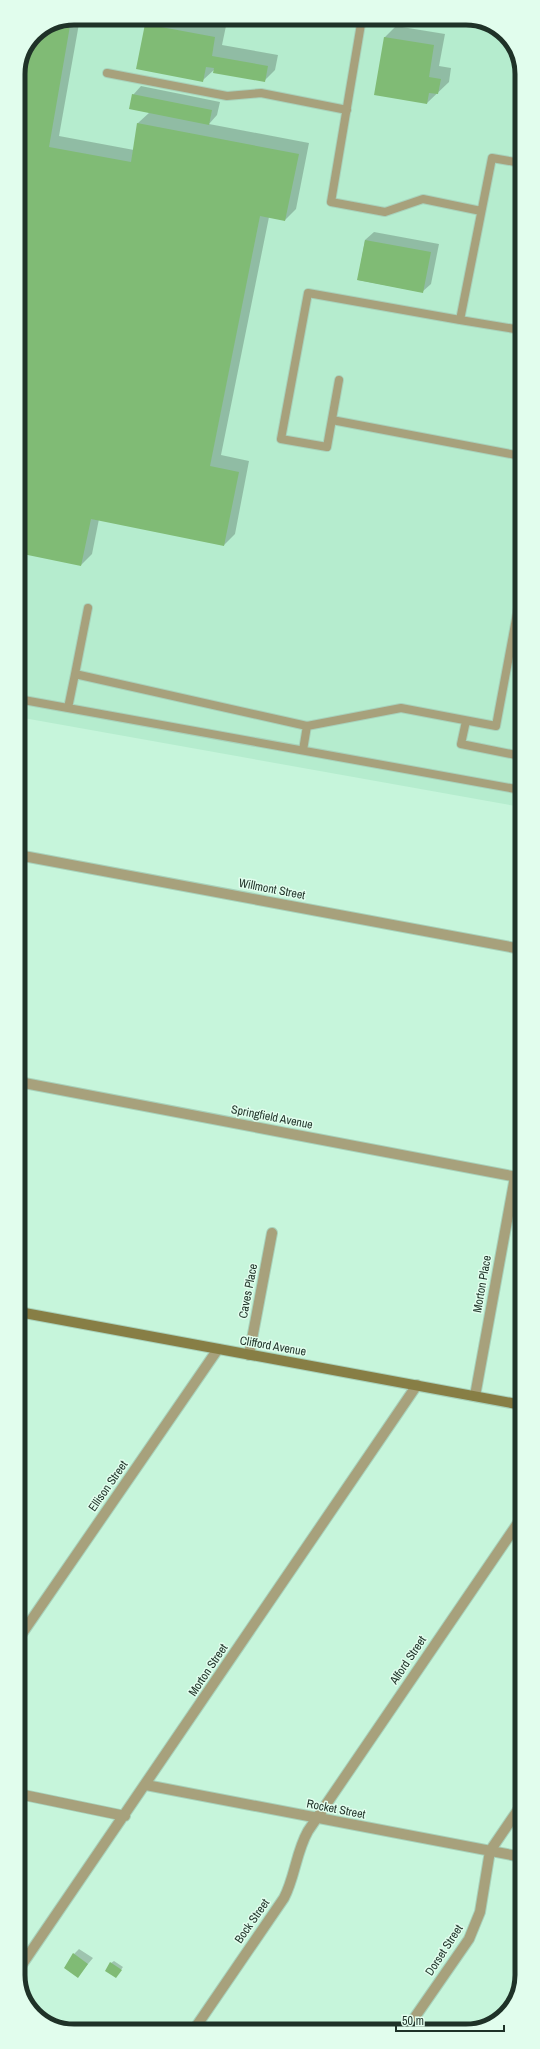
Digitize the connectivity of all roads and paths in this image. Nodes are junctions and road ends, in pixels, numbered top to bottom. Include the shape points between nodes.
1 (361, 25) edge
2 (106, 73) dead end
3 (347, 110) junction
4 (515, 162) edge
5 (481, 211) junction
6 (460, 320) junction
7 (515, 329) edge
8 (339, 380) dead end
9 (332, 420) junction
10 (515, 455) edge
11 (88, 608) dead end
12 (515, 624) edge
13 (75, 674) junction
14 (25, 700) edge
15 (68, 708) junction
16 (466, 721) junction
17 (307, 726) junction
18 (304, 750) junction
19 (515, 755) edge
20 (515, 789) edge
21 (25, 856) edge
22 (515, 948) edge
23 (25, 1083) edge
24 (515, 1176) edge
25 (515, 1192) edge
26 (272, 1233) dead end
27 (25, 1313) edge
28 (218, 1349) junction
29 (249, 1355) junction
30 (417, 1385) junction
31 (475, 1396) junction
32 (515, 1404) edge
33 (515, 1527) edge
34 (25, 1629) edge
35 (146, 1785) junction
36 (25, 1795) edge
37 (515, 1814) edge
38 (125, 1816) junction
39 (316, 1818) junction
40 (490, 1851) junction
41 (515, 1856) edge
42 (25, 1960) edge
43 (198, 2024) edge
44 (410, 2024) edge

1 - 3 lane
2 - 3 lane via 227,96 262,93
3 - 5 lane via 331,202 385,212 423,199
4 - 5 lane via 492,158
5 - 6 lane
6 - 7 lane
6 - 9 lane via 308,293 281,439 327,447
8 - 9 lane
9 - 10 lane
11 - 13 lane
12 - 16 lane via 496,726
13 - 15 lane
13 - 17 lane
14 - 15 lane
15 - 18 lane
16 - 17 lane via 401,708
16 - 19 lane via 461,744
17 - 18 lane
18 - 20 lane
21 - 22 street, Willmont Street
23 - 24 street, Springfield Avenue
25 - 31 street, Morton Place
26 - 29 street, Caves Place
27 - 28 main road, Clifford Avenue
28 - 29 main road, Clifford Avenue
28 - 34 street, Ellison Street
29 - 30 main road, Clifford Avenue
30 - 31 main road, Clifford Avenue
30 - 35 street, Morton Street
31 - 32 main road, Clifford Avenue
33 - 39 street, Alford Street
35 - 38 street, Morton Street
35 - 39 street, Rocket Street
36 - 38 street
37 - 40 street
38 - 42 street, Morton Street
39 - 40 street, Rocket Street
39 - 43 street, Bock Street via 302,1841 292,1882 284,1898
40 - 41 street, Rocket Street
40 - 44 street, Dorset Street via 477,1922 469,1939

